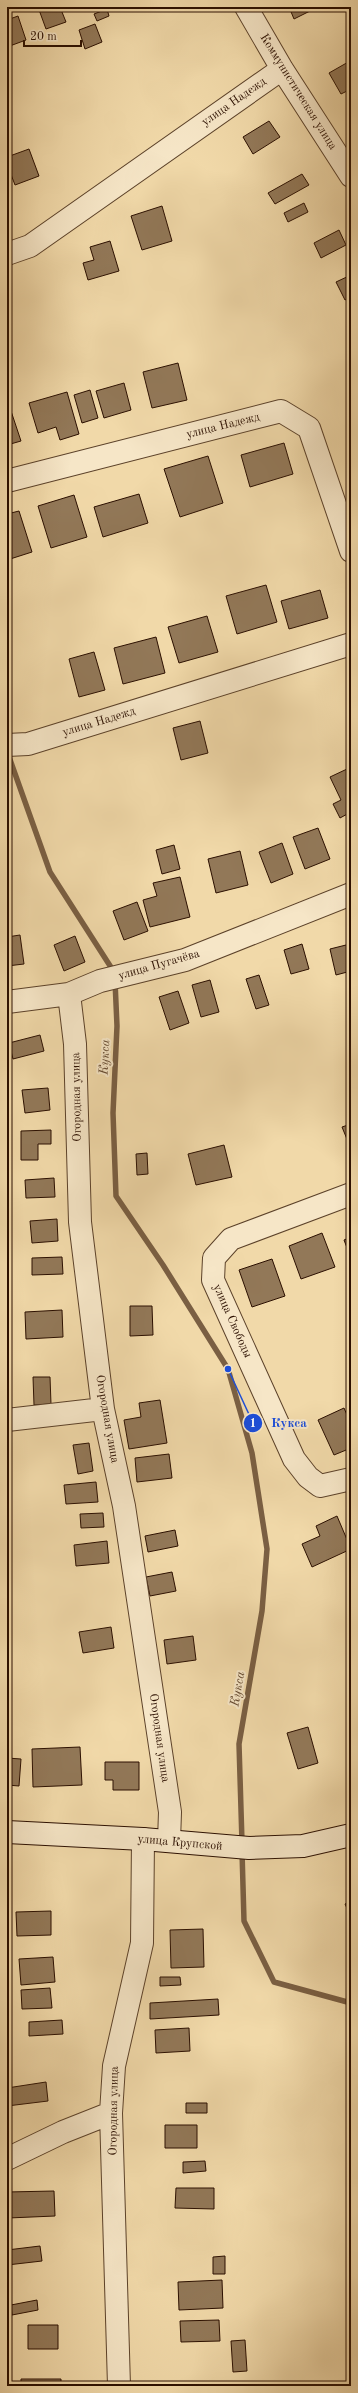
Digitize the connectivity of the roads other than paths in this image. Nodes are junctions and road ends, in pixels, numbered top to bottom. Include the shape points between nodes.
1 (246, 7) edge
2 (282, 69) junction
3 (351, 176) edge
4 (7, 254) edge
5 (7, 481) edge
6 (351, 551) edge
7 (351, 644) edge
8 (7, 745) edge
9 (351, 894) edge
10 (69, 994) junction
11 (7, 1002) edge
12 (351, 1194) edge
13 (103, 1409) junction
14 (7, 1420) edge
15 (351, 1479) edge
16 (7, 1832) edge
17 (351, 1835) edge
18 (143, 1838) junction
19 (169, 1841) junction
20 (111, 2113) junction
21 (7, 2159) edge
22 (118, 2386) edge

1 - 2 street, Коммунистическая улица
2 - 3 street, Коммунистическая улица
2 - 4 street, улица Надежд via 30,246
5 - 6 street, улица Надежд via 281,411 309,428
7 - 8 street, улица Надежд via 28,744
9 - 10 street, улица Пугачёва via 186,960 100,981
10 - 11 street, улица Пугачёва
10 - 13 street, Огородная улица via 75,1044 80,1222
12 - 15 street, улица Свободы via 231,1239 214,1258 213,1280 294,1459 308,1477 320,1486
13 - 14 street
13 - 19 street, Огородная улица via 125,1514 170,1812
16 - 18 street, улица Крупской
17 - 19 street, улица Крупской via 303,1846 240,1848
18 - 19 street, улица Крупской
18 - 20 street, Огородная улица via 142,1943 114,2066
20 - 21 street via 63,2132
20 - 22 street, Огородная улица

